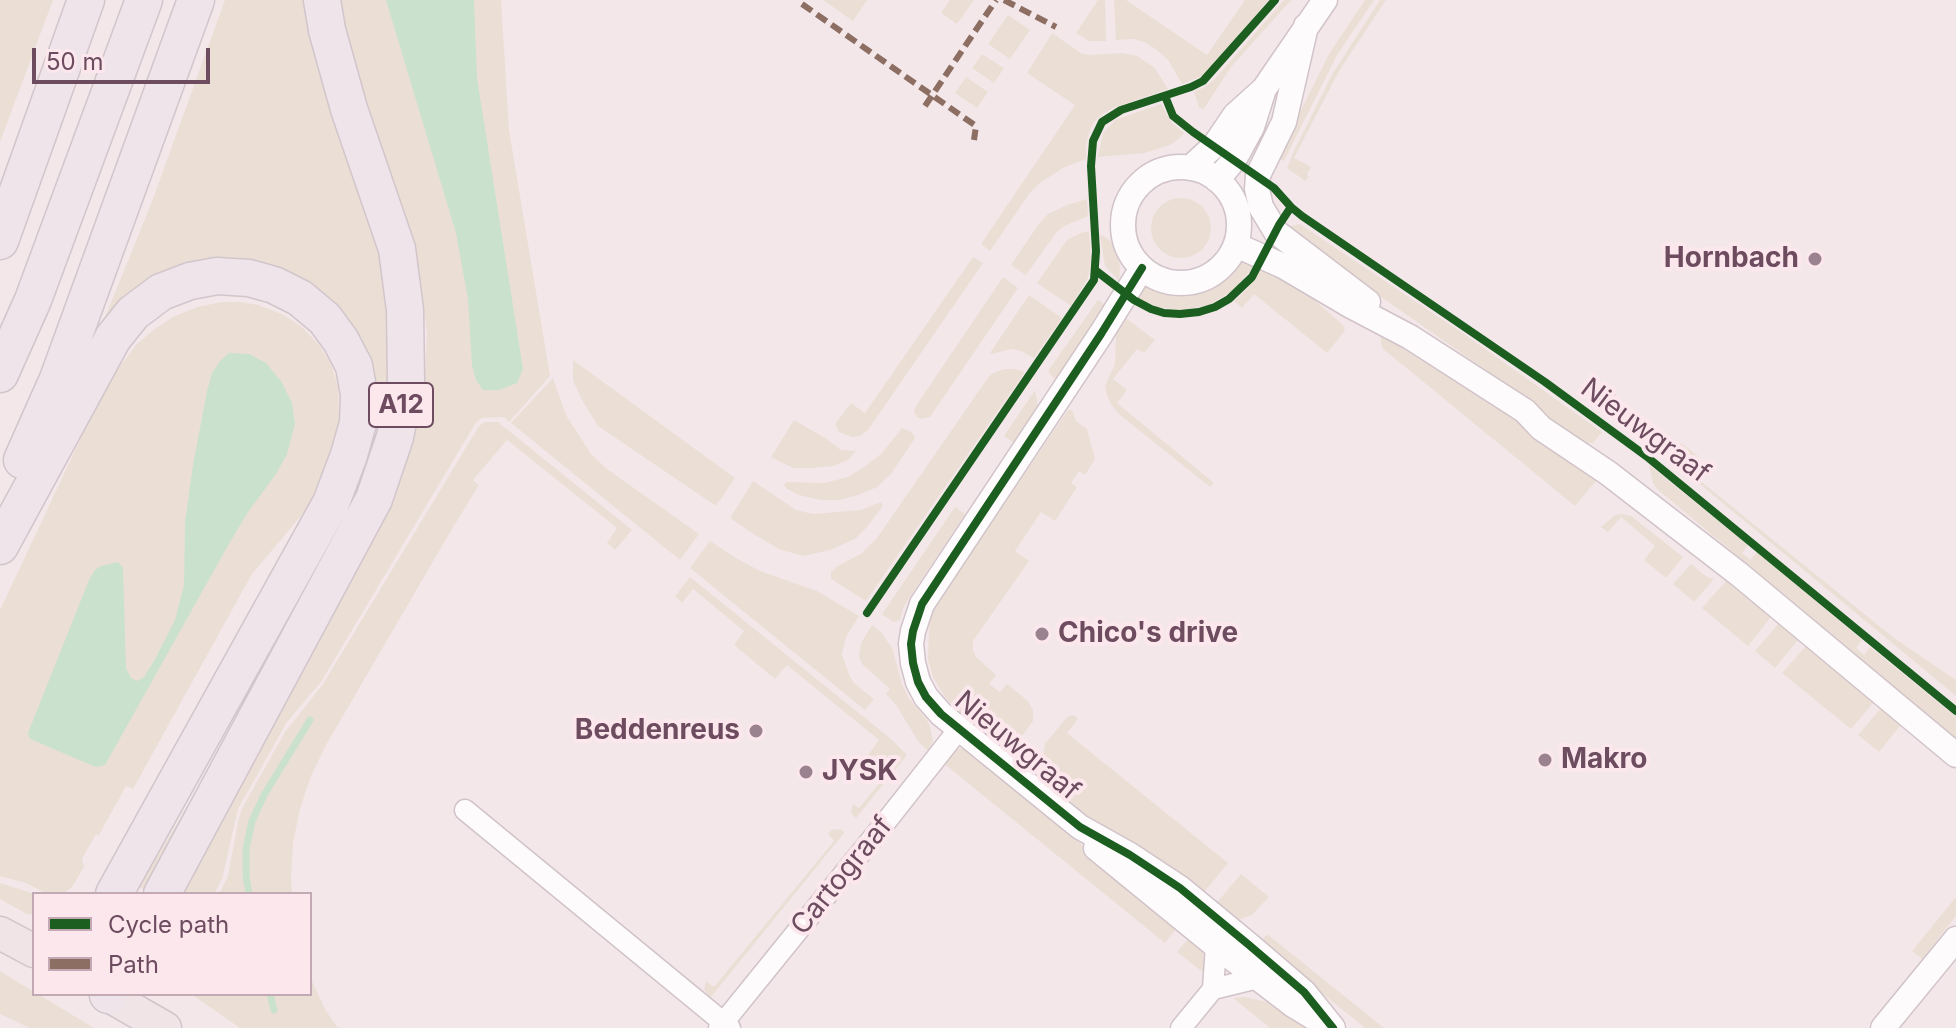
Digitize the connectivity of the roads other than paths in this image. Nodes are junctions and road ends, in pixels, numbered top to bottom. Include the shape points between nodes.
1 (86, 0) edge
2 (144, 0) edge
3 (196, 0) edge
4 (322, 0) edge
5 (1325, 0) edge
6 (1306, 26) junction
7 (1264, 89) junction
8 (1190, 168) junction
9 (1217, 180) junction
10 (0, 241) edge
11 (1236, 245) junction
12 (1142, 268) junction
13 (1410, 337) junction
14 (0, 374) edge
15 (0, 509) edge
16 (0, 546) edge
17 (959, 729) junction
18 (1956, 755) edge
19 (465, 810) dead end
20 (1080, 827) junction
21 (115, 892) edge
22 (163, 892) edge
23 (0, 933) edge
24 (1956, 939) edge
25 (1216, 946) junction
26 (32, 950) edge
27 (1258, 978) junction
28 (1213, 989) junction
29 (110, 996) edge
30 (724, 1026) edge
31 (165, 1028) edge
32 (1181, 1028) edge
33 (1332, 1028) edge
34 (1883, 1028) edge

1 - 10 highway
2 - 14 highway via 33,300
3 - 15 highway via 58,379
4 - 22 highway, A12 via 349,109 397,249 406,382 374,499
5 - 6 street, Nieuwgraaf
6 - 7 street, Nieuwgraaf
6 - 13 street, Nieuwgraaf via 1284,122 1258,175 1261,207 1276,232
7 - 8 street, Nieuwgraaf
7 - 9 street, Nieuwgraaf via 1252,127
8 - 9 street
8 - 12 street via 1148,178 1128,202 1124,234
9 - 11 street via 1235,203
11 - 12 street via 1217,271 1195,281 1171,282
11 - 13 street, Nieuwgraaf
12 - 17 street, Nieuwgraaf via 918,612 911,644 918,682
13 - 18 street, Nieuwgraaf via 1525,411 1541,428 1608,473
16 - 21 highway, A12 via 113,338 133,313 161,292 217,276 249,278 300,298 341,341 354,366 358,423 331,503
17 - 20 street, Nieuwgraaf
17 - 30 street, Cartograaf
19 - 30 street
20 - 25 street, Nieuwgraaf via 1096,848
20 - 33 street, Nieuwgraaf via 1191,898 1304,992
23 - 26 main road
24 - 34 street
25 - 27 street, Nieuwgraaf
25 - 28 street
27 - 28 street
27 - 33 street, Nieuwgraaf
28 - 32 street
29 - 31 main road

